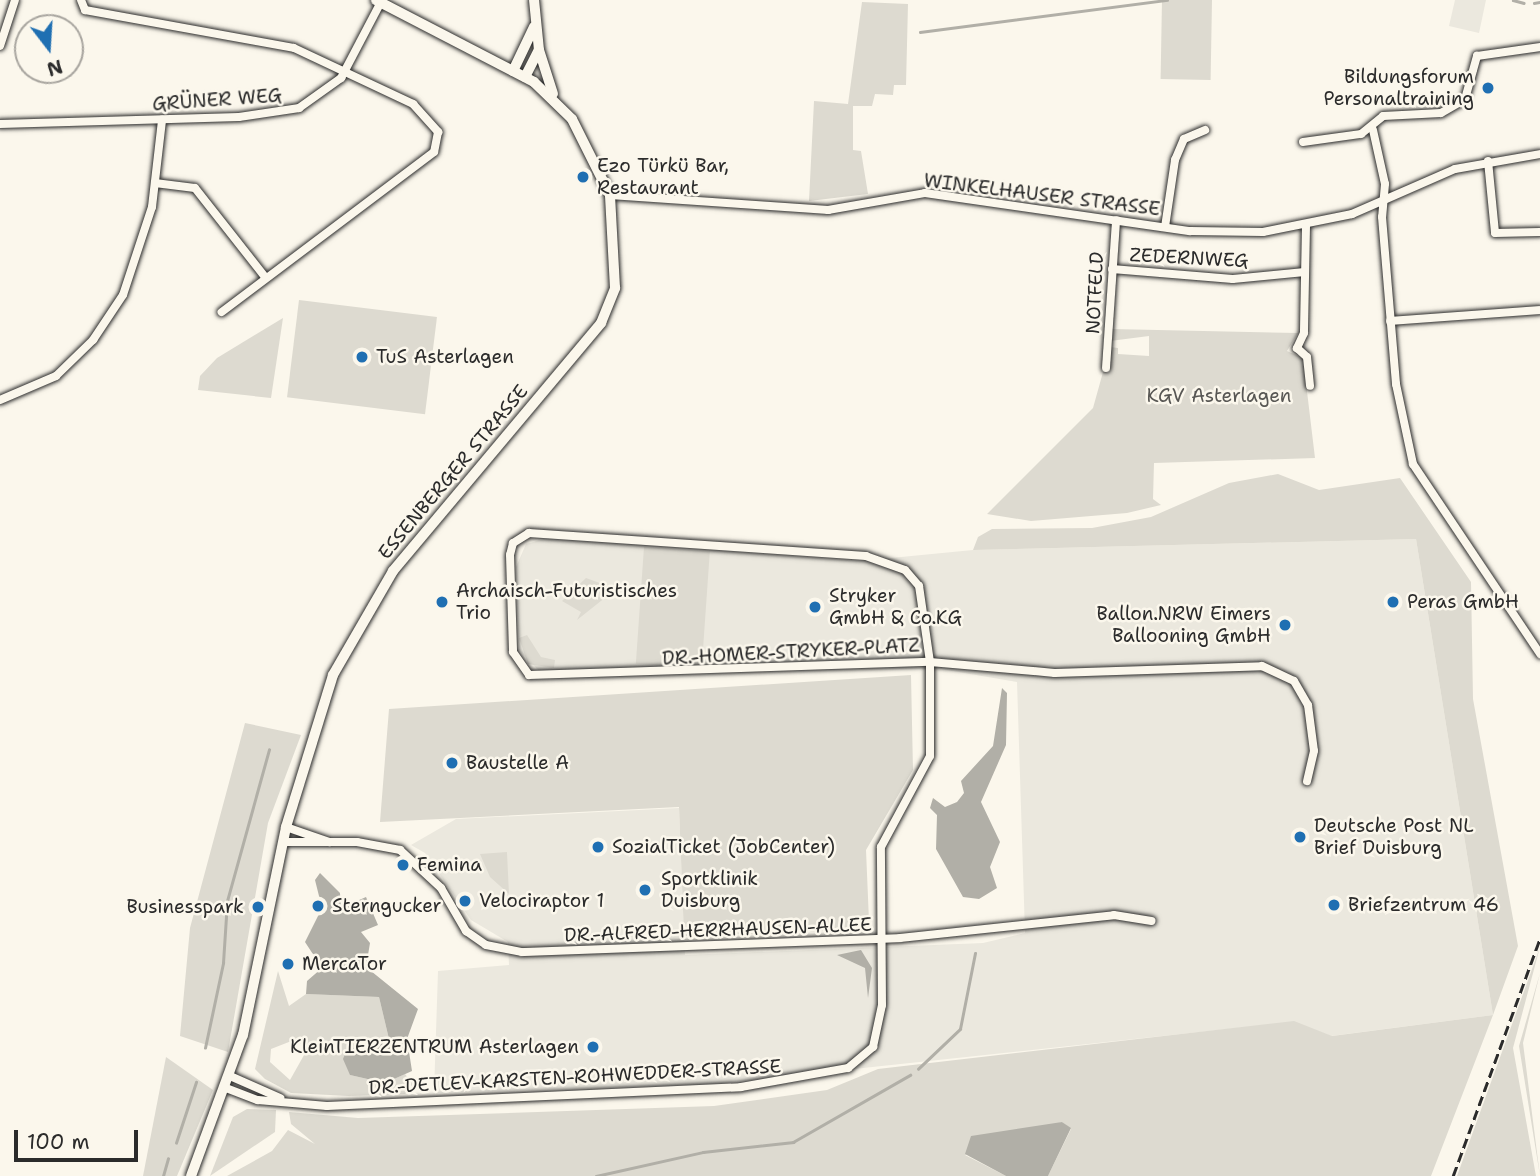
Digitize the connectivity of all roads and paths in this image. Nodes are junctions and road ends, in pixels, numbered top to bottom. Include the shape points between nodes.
1 (15, 0) edge
2 (81, 0) edge
3 (534, 0) edge
4 (380, 1) edge
5 (535, 20) junction
6 (0, 46) edge
7 (1540, 47) edge
8 (539, 50) junction
9 (347, 70) junction
10 (513, 71) junction
11 (525, 77) junction
12 (554, 97) junction
13 (162, 120) junction
14 (0, 124) edge
15 (1205, 130) dead end
16 (1373, 130) junction
17 (1303, 142) dead end
18 (1540, 154) edge
19 (1488, 162) junction
20 (155, 183) junction
21 (610, 195) junction
22 (1383, 198) junction
23 (1116, 220) junction
24 (1306, 226) junction
25 (1165, 227) junction
26 (1540, 232) edge
27 (1112, 269) junction
28 (1305, 272) junction
29 (265, 277) junction
30 (1540, 310) edge
31 (222, 312) dead end
32 (1390, 321) junction
33 (1106, 368) dead end
34 (1310, 386) dead end
35 (0, 400) edge
36 (1540, 654) edge
37 (930, 662) junction
38 (653, 674) joint
39 (1307, 781) dead end
40 (286, 827) junction
41 (282, 842) junction
42 (331, 844) junction
43 (1152, 921) dead end
44 (880, 939) junction
45 (230, 1076) junction
46 (226, 1088) junction
47 (286, 1101) junction
48 (191, 1176) edge

1 - 6 street
2 - 9 street via 85,10 294,48
3 - 5 street
4 - 9 street, GRÜNER WEG
4 - 10 main road
5 - 8 street
5 - 10 street
7 - 16 street via 1477,56 1470,87 1454,108 1383,116
8 - 11 street
8 - 12 main road
9 - 13 street, GRÜNER WEG via 320,97 286,112
9 - 29 street via 413,104 438,132 438,147
10 - 11 main road
11 - 12 main road
12 - 21 main road, ESSENBERGER STRASSE via 585,140
13 - 14 street, GRÜNER WEG
13 - 20 street
15 - 25 street via 1189,134 1175,160
16 - 17 street
16 - 22 street
18 - 19 street, WINKELHAUSER STRASSE
19 - 22 street, WINKELHAUSER STRASSE
19 - 26 street via 1495,233
20 - 29 street via 195,188
20 - 35 street via 142,250 110,317 56,376
21 - 23 street, WINKELHAUSER STRASSE via 828,210 925,193
21 - 40 main road, ESSENBERGER STRASSE via 616,261 611,306 393,571 333,675
22 - 24 street, WINKELHAUSER STRASSE
22 - 32 street
23 - 25 street, WINKELHAUSER STRASSE
23 - 27 street, NOTFELD
24 - 25 street, WINKELHAUSER STRASSE via 1240,233
24 - 28 street
27 - 28 street, ZEDERNWEG via 1233,279
27 - 33 street, NOTFELD
28 - 34 street via 1304,333 1297,348 1307,357
29 - 31 street
30 - 32 street
32 - 36 street via 1413,464
37 - 38 street, DR.-HOMER-STRYKER-PLATZ
37 - 38 street, DR.-DETLEV-KARSTEN-ROHWEDDER-STRASSE via 919,586 890,562 545,532 513,543 513,652 522,669 539,677
37 - 39 street via 1055,673 1262,666 1294,681 1308,705 1314,751
37 - 44 street, DR.-DETLEV-KARSTEN-ROHWEDDER-STRASSE via 930,756 881,848
40 - 41 main road, ESSENBERGER STRASSE
40 - 42 street, DR.-ALFRED-HERRHAUSEN-ALLEE
41 - 42 street, DR.-ALFRED-HERRHAUSEN-ALLEE
41 - 45 main road, ESSENBERGER STRASSE via 265,940
42 - 44 street, DR.-ALFRED-HERRHAUSEN-ALLEE via 400,850 418,860 466,931 503,950
43 - 44 street, DR.-ALFRED-HERRHAUSEN-ALLEE via 1112,915
44 - 47 street, DR.-DETLEV-KARSTEN-ROHWEDDER-STRASSE via 879,1036 860,1060 826,1075 741,1087 416,1103
45 - 46 main road, ESSENBERGER STRASSE
45 - 47 street, DR.-DETLEV-KARSTEN-ROHWEDDER-STRASSE
46 - 47 street, DR.-DETLEV-KARSTEN-ROHWEDDER-STRASSE via 258,1100
46 - 48 main road, ESSENBERGER STRASSE

